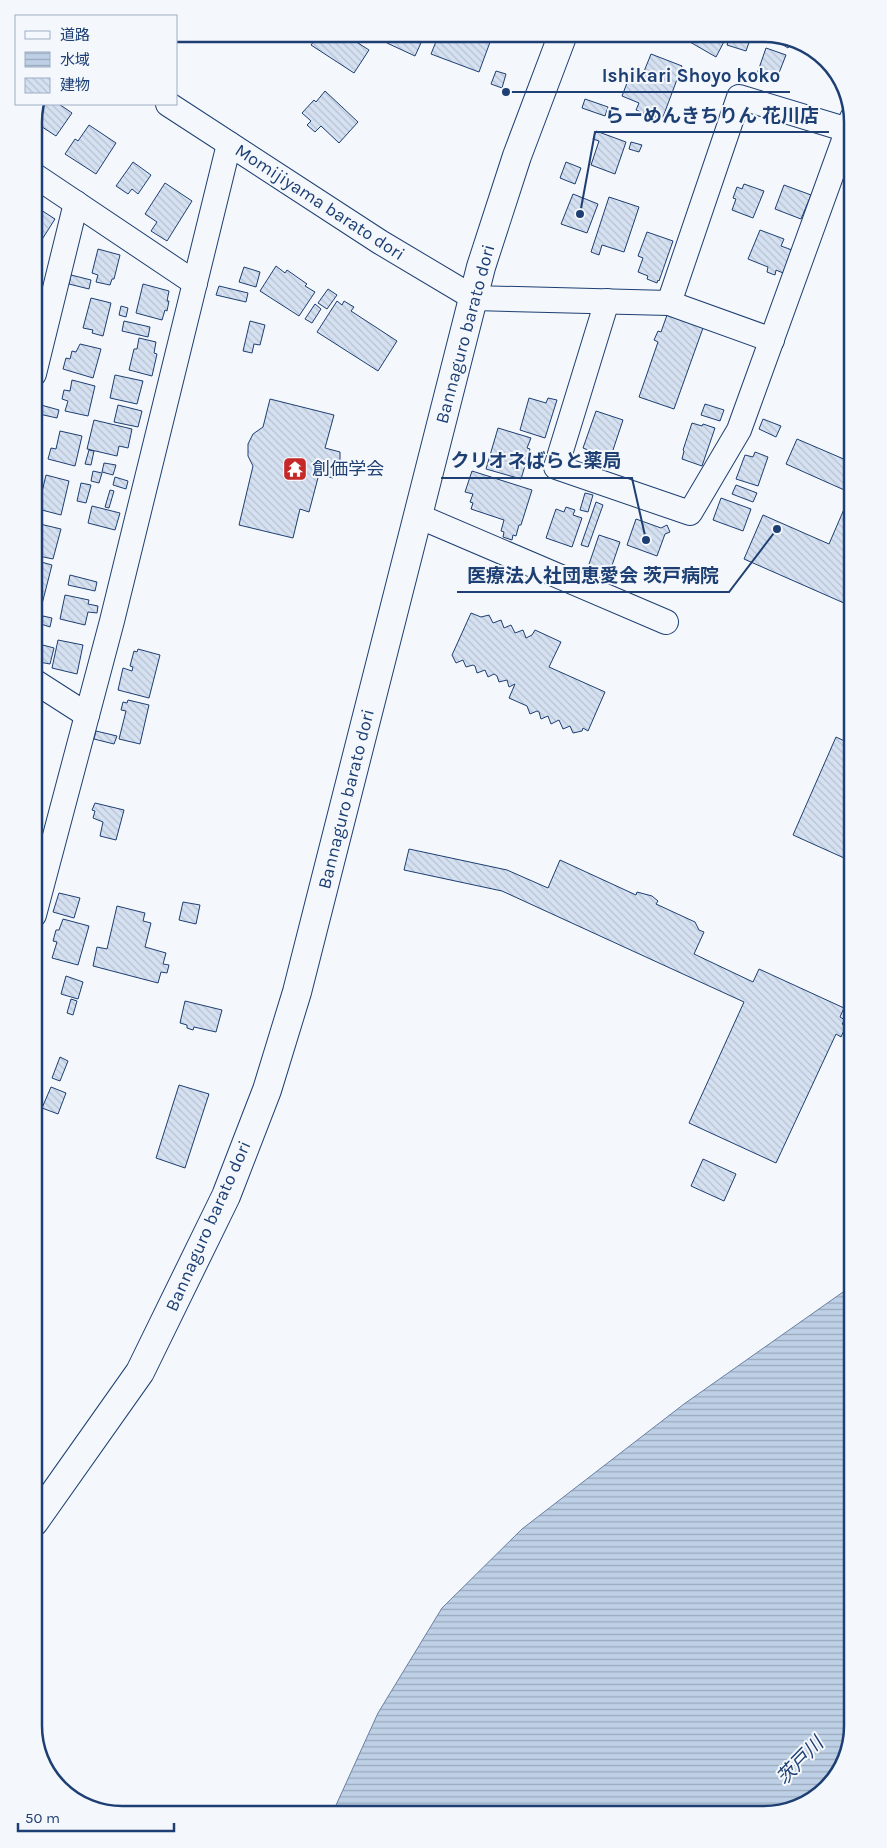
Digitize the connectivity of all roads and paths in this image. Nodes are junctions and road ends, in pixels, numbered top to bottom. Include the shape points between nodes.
1 (560, 43) edge
2 (170, 105) edge
3 (844, 123) edge
4 (844, 141) edge
5 (229, 144) junction
6 (43, 181) edge
7 (76, 203) junction
8 (195, 283) junction
9 (474, 298) junction
10 (607, 301) junction
11 (669, 303) junction
12 (43, 324) edge
13 (772, 340) junction
14 (418, 516) junction
15 (666, 622) dead end
16 (43, 687) edge
17 (87, 715) junction
18 (43, 840) edge
19 (42, 1510) edge

1 - 9 main road, Bannaguro barato dori via 517,156
2 - 5 street, Momijiyama barato dori
3 - 11 street via 739,97
4 - 13 street
5 - 8 street
5 - 9 street, Momijiyama barato dori via 380,242
6 - 7 street
7 - 8 street
7 - 12 street
8 - 17 street
9 - 10 street
9 - 14 main road, Bannaguro barato dori
10 - 11 street
10 - 13 street via 556,467 690,514 739,430
11 - 13 street
14 - 15 street
14 - 19 main road, Bannaguro barato dori via 297,992 263,1099 226,1196 140,1372
16 - 17 street
17 - 18 street

